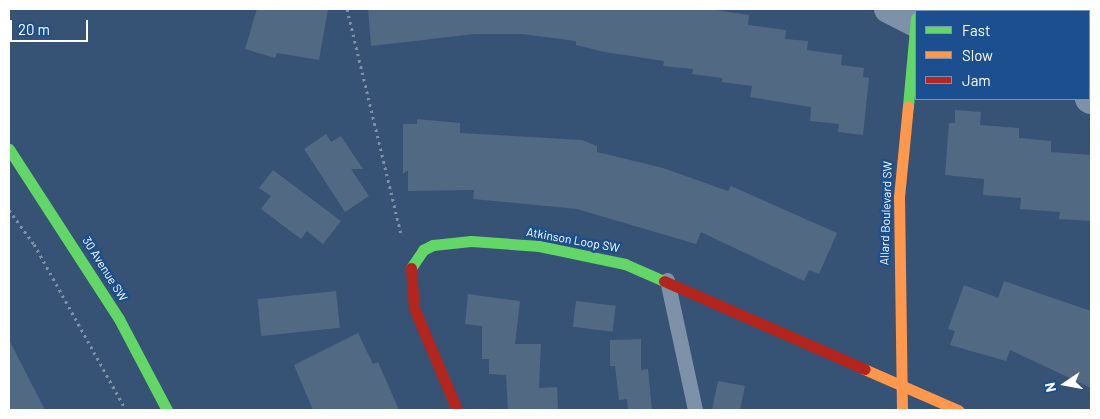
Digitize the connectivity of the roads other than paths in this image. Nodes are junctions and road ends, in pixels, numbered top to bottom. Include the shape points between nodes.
1 (888, 9) edge
2 (915, 16) edge
3 (915, 36) edge
4 (9, 150) edge
5 (667, 280) junction
6 (900, 382) junction
7 (167, 410) edge
8 (457, 410) edge
9 (695, 410) edge
10 (902, 410) edge
11 (958, 410) edge

1 - 2 street
3 - 6 street, Allard Boulevard SW via 899,197
4 - 7 street, 30 Avenue SW via 120,319
5 - 6 street, Atkinson Loop SW
5 - 8 street, Atkinson Loop SW via 581,253 496,242 433,245 412,262 410,294
5 - 9 lane
6 - 10 street, Allard Boulevard SW
6 - 11 street, Atkinson Loop SW

